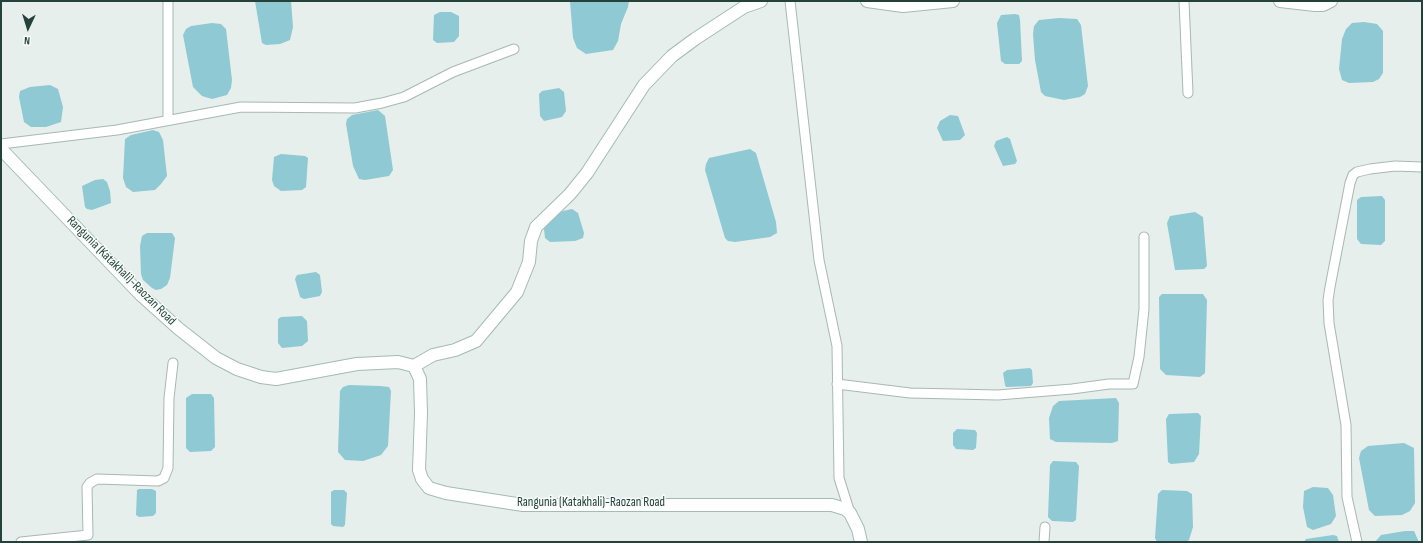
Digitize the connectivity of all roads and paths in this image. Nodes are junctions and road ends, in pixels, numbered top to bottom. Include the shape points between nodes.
1 (168, 1) edge
2 (761, 1) edge
3 (790, 1) edge
4 (867, 1) edge
5 (953, 1) edge
6 (1184, 1) edge
7 (1280, 1) edge
8 (1331, 1) edge
9 (514, 49) dead end
10 (1188, 93) dead end
11 (168, 120) junction
12 (1, 144) edge
13 (1, 149) edge
14 (1422, 167) edge
15 (1144, 237) dead end
16 (173, 363) dead end
17 (414, 366) junction
18 (837, 384) junction
19 (850, 513) junction
20 (1044, 527) dead end
21 (21, 542) edge
22 (861, 542) edge
23 (1044, 542) edge
24 (1357, 542) edge

1 - 11 street
2 - 17 main road via 744,7 695,39 672,56 644,85 587,174 536,227 528,262 517,292 476,342 433,355
3 - 18 street via 819,260 837,346
4 - 5 main road via 903,6
6 - 10 street
7 - 8 main road via 1315,6
9 - 11 street via 382,103 355,108 241,107
11 - 12 street via 117,130
13 - 17 main road, Rangunia (Katakhali)-Raozan Road via 141,294 216,358 261,377 276,379 357,364 398,362
14 - 24 street via 1395,166 1364,170 1353,175 1330,287 1329,323 1346,425 1347,497
15 - 18 street via 1144,309 1139,357 1133,384 998,395 910,393
16 - 21 street via 169,398 168,468 164,478 158,481 97,479 87,487 88,535
17 - 19 main road, Rangunia (Katakhali)-Raozan Road via 420,379 419,470 429,488 523,505 832,505
18 - 19 street via 839,478
19 - 22 main road
20 - 23 street

